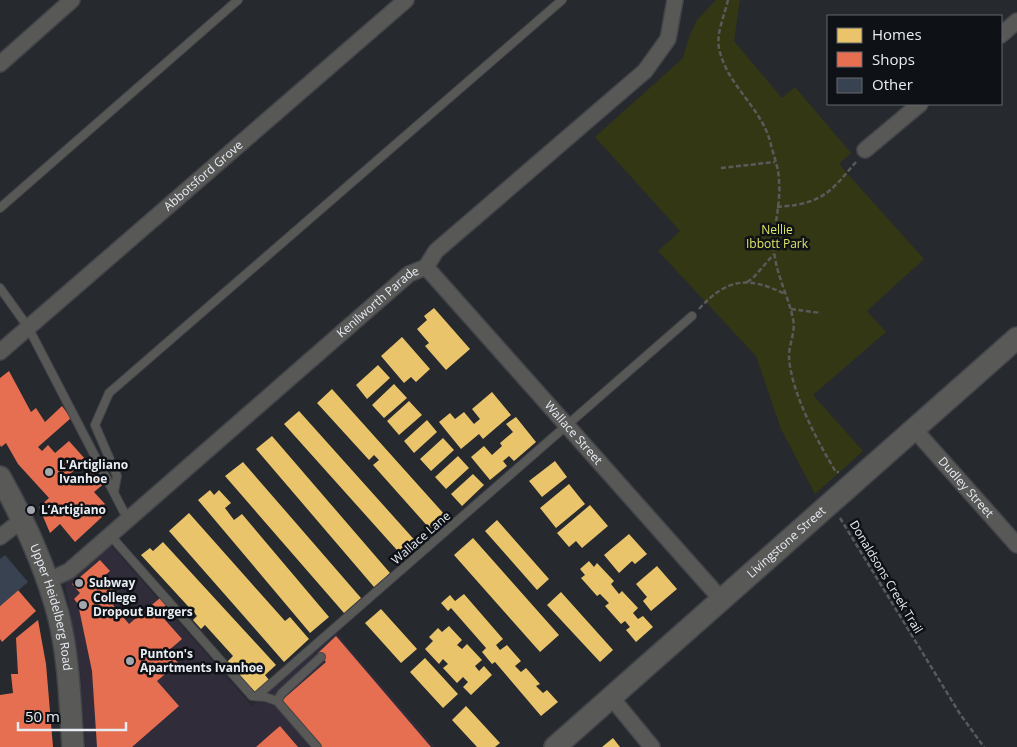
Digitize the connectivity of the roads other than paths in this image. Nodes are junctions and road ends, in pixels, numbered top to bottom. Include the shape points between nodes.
1 (72, 0) edge
2 (238, 0) edge
3 (406, 0) edge
4 (562, 0) edge
5 (675, 0) edge
6 (1017, 21) edge
7 (1002, 34) edge
8 (0, 64) edge
9 (919, 105) edge
10 (865, 150) road end
11 (0, 208) edge
12 (426, 266) junction
13 (0, 288) edge
14 (692, 316) road end
15 (28, 327) junction
16 (1017, 338) edge
17 (0, 352) edge
18 (567, 425) junction
19 (914, 428) junction
20 (0, 477) edge
21 (114, 492) junction
22 (128, 518) junction
23 (22, 520) junction
24 (110, 534) junction
25 (0, 537) edge
26 (1017, 545) edge
27 (47, 581) junction
28 (721, 599) junction
29 (321, 658) dead end
30 (257, 696) junction
31 (611, 697) junction
32 (277, 701) junction
33 (72, 747) edge
34 (318, 747) edge
35 (555, 747) edge
36 (652, 747) edge

1 - 8 street
2 - 11 lane
3 - 15 street, Abbotsford Grove
4 - 21 lane via 108,394 95,425 117,476
5 - 12 street, Kenilworth Parade via 668,39 645,71 436,251
6 - 7 street
9 - 10 street
12 - 18 street, Wallace Street
12 - 22 street, Kenilworth Parade via 409,274
13 - 15 lane
14 - 18 lane, Wallace Lane
15 - 17 street, Abbotsford Grove
15 - 21 lane
16 - 19 main road, Livingstone Street
18 - 28 street, Wallace Street
18 - 30 lane, Wallace Lane
19 - 26 street, Dudley Street
19 - 28 main road, Livingstone Street
20 - 23 main road, Upper Heidelberg Road
21 - 22 lane
22 - 24 street, Kenilworth Parade
23 - 25 street
23 - 27 main road, Upper Heidelberg Road
24 - 27 street, Kenilworth Parade via 69,571
24 - 30 lane via 252,696
27 - 33 main road, Upper Heidelberg Road via 63,640
28 - 31 main road, Livingstone Street
29 - 32 lane
30 - 32 lane
31 - 35 main road, Livingstone Street
31 - 36 street
32 - 34 lane

